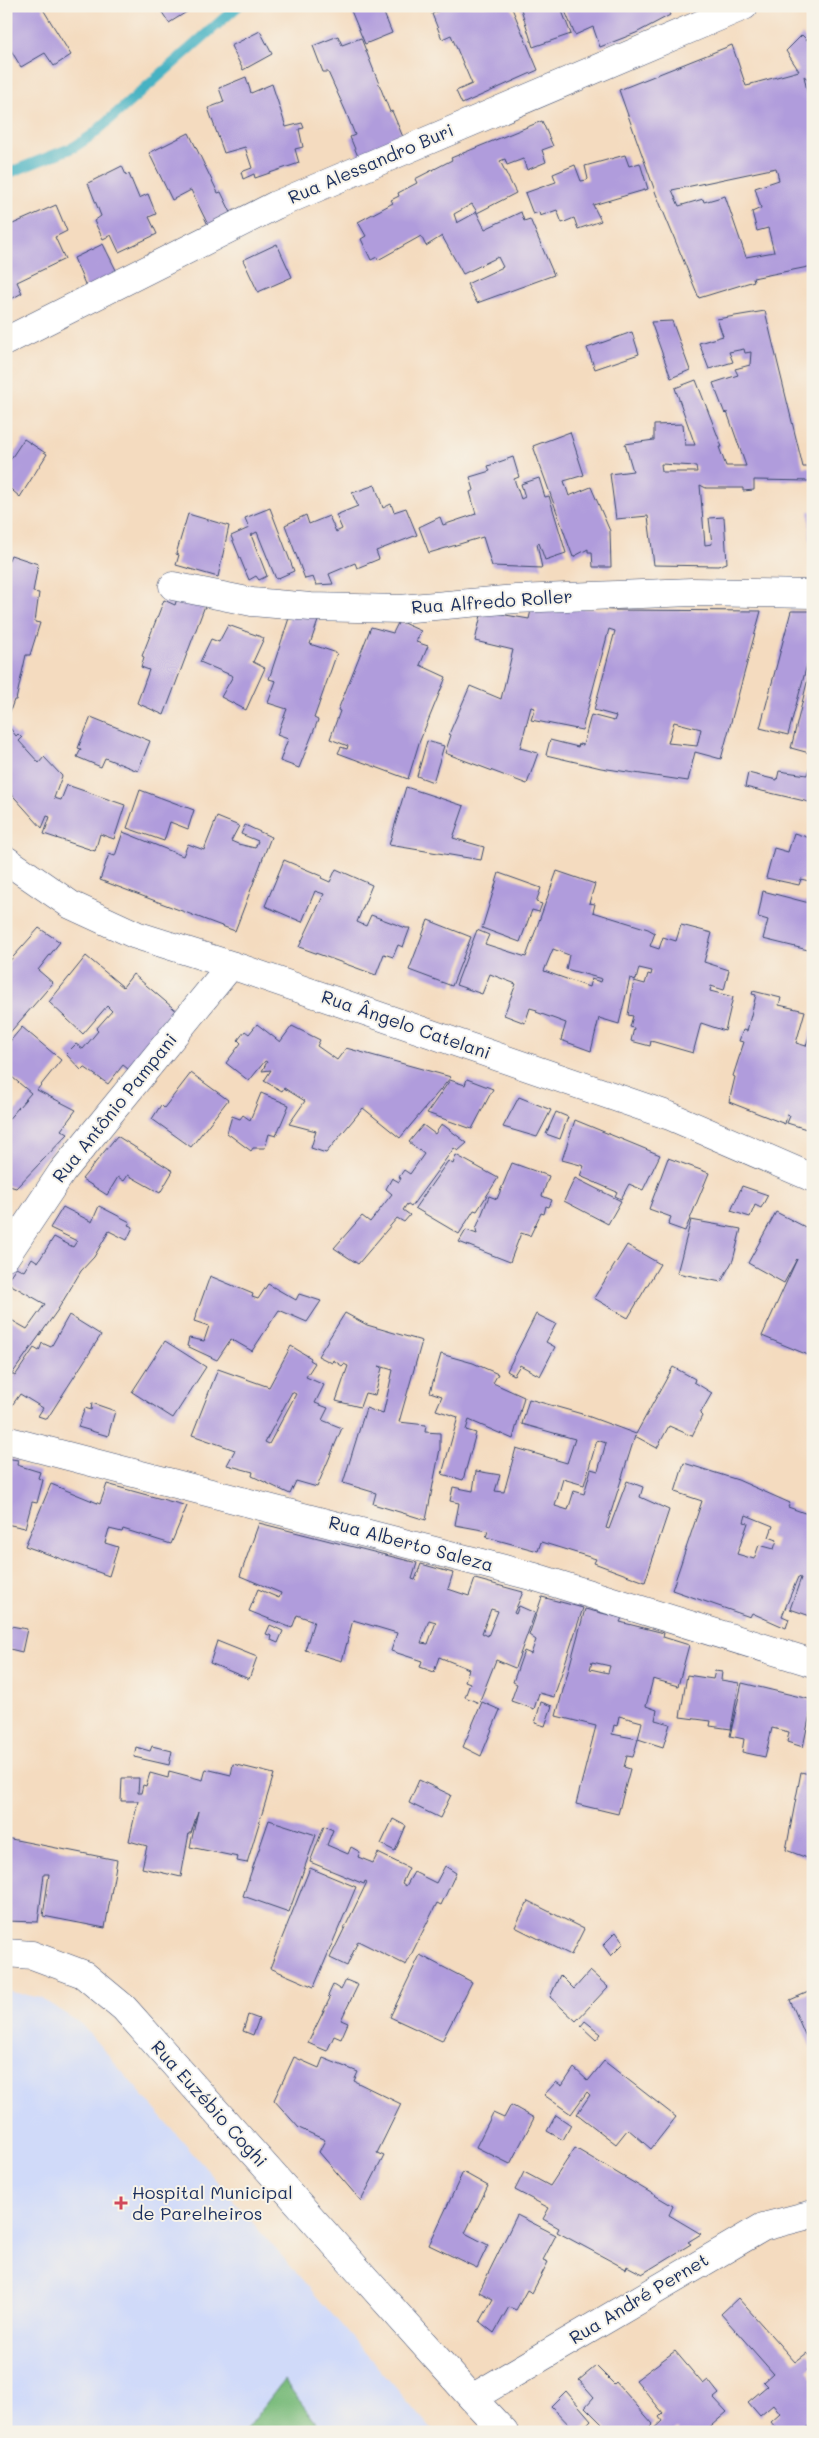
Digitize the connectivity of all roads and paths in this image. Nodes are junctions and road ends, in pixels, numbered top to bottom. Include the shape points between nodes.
1 (744, 6) edge
2 (6, 341) edge
3 (173, 586) dead end
4 (813, 594) edge
5 (6, 860) edge
6 (231, 965) junction
7 (813, 1178) edge
8 (6, 1256) edge
9 (6, 1440) edge
10 (813, 1663) edge
11 (6, 1953) edge
12 (813, 2214) edge
13 (472, 2398) junction
14 (504, 2432) edge

1 - 2 street, Rua Alessandro Buri via 276,205
3 - 4 street, Rua Alfredo Roller via 252,602 311,607 400,608 516,598 682,592
5 - 6 street, Rua Ângelo Catelani via 71,905 136,935
6 - 7 street, Rua Ângelo Catelani via 670,1116
6 - 8 street, Rua Antônio Pampani via 62,1172
9 - 10 street, Rua Alberto Saleza via 535,1577
11 - 13 street, Rua Euzébio Coghi via 32,1955 83,1974 124,2008
12 - 13 street, Rua André Pernet via 763,2227
13 - 14 street, Rua Euzébio Coghi

